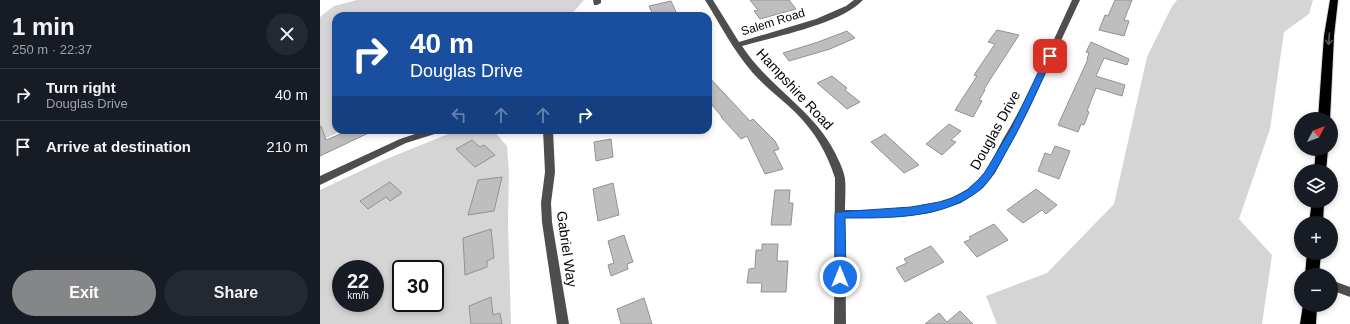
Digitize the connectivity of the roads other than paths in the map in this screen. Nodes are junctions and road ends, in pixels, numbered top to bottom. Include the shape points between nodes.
1 (709, 0) edge
2 (859, 0) edge
3 (1076, 0) edge
4 (1334, 0) edge
5 (737, 45) junction
6 (1324, 112) edge
7 (425, 134) edge
8 (548, 134) edge
9 (320, 181) edge
10 (840, 214) junction
11 (1338, 288) edge
12 (1350, 292) edge
13 (1309, 312) edge
14 (563, 324) edge
15 (840, 324) edge
16 (1308, 324) edge

1 - 5 street, Hampshire Road
2 - 5 street, Salem Road via 818,21
3 - 10 street, Douglas Drive via 1016,127 982,183 970,192 939,206 879,214
4 -> 6 highway
5 - 10 street, Hampshire Road via 755,70 804,116 825,142 840,178
7 - 9 street via 403,141
8 - 14 street, Gabriel Way via 550,172 546,203 547,222
10 - 15 street, Hampshire Road
11 - 12 street
13 - 16 highway

